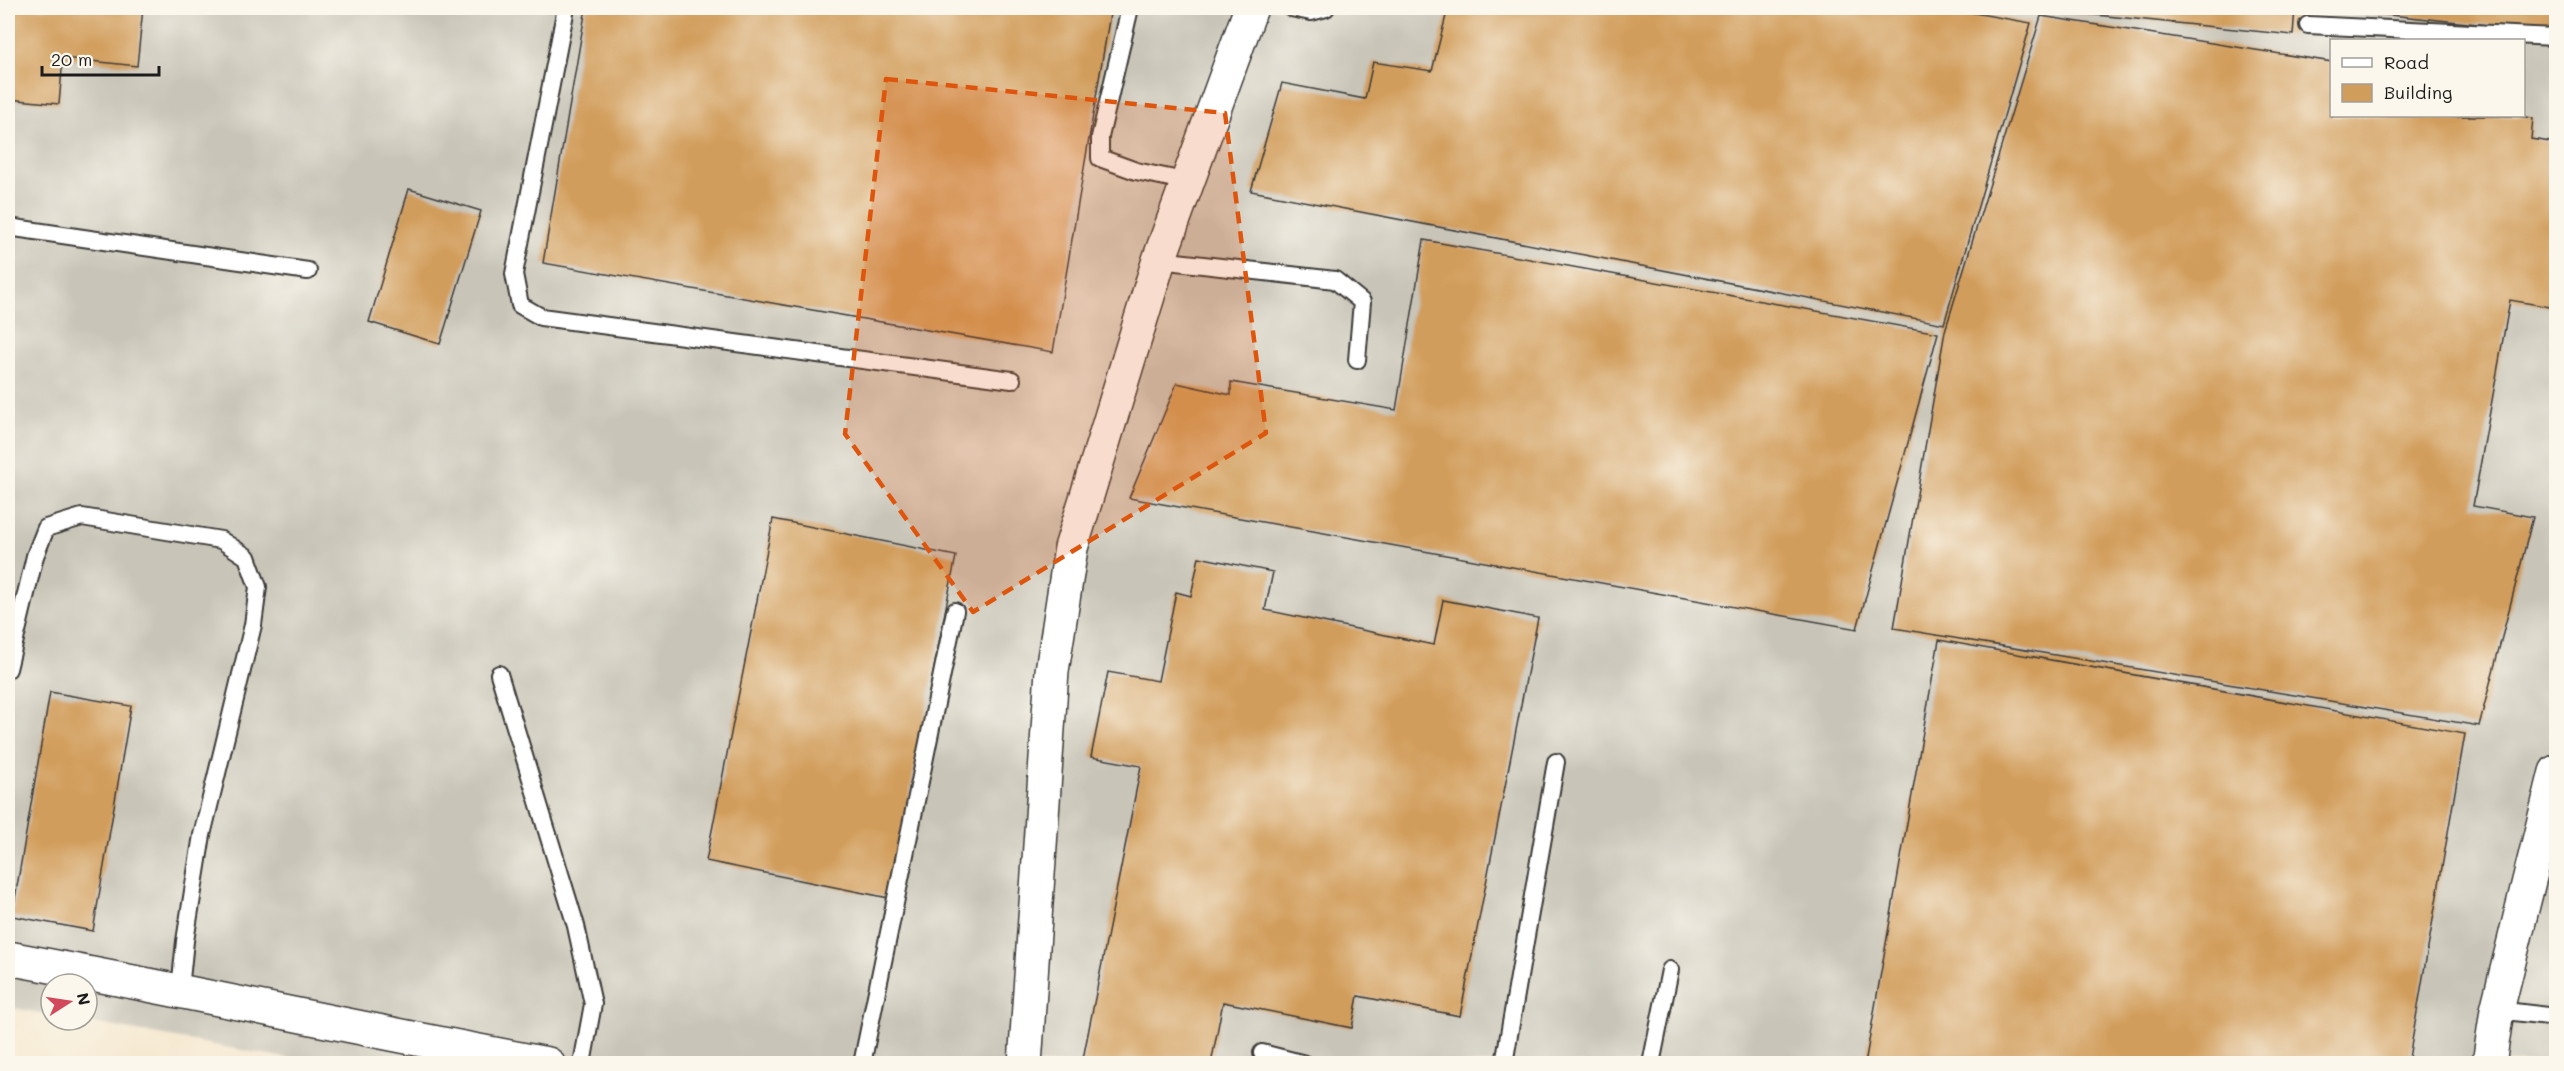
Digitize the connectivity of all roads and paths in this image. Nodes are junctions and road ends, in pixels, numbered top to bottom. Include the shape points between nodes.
1 (566, 8) edge
2 (1130, 8) edge
3 (1251, 8) edge
4 (1291, 8) edge
5 (1326, 8) edge
6 (2308, 25) dead end
7 (2556, 37) edge
8 (1189, 182) junction
9 (8, 227) edge
10 (1159, 260) junction
11 (308, 271) dead end
12 (1357, 360) dead end
13 (1012, 380) dead end
14 (955, 611) dead end
15 (8, 669) edge
16 (499, 674) dead end
17 (1556, 762) dead end
18 (2556, 772) edge
19 (8, 958) edge
20 (1670, 970) dead end
21 (180, 989) junction
22 (2497, 1010) junction
23 (2556, 1017) edge
24 (1262, 1053) dead end
25 (548, 1064) edge
26 (582, 1064) edge
27 (862, 1064) edge
28 (1025, 1064) edge
29 (1305, 1064) edge
30 (1504, 1064) edge
31 (1651, 1064) edge
32 (2489, 1064) edge

1 - 13 lane via 514,274 520,305 541,317
2 - 8 lane via 1100,137 1100,158 1136,171
3 - 8 street
4 - 5 lane via 1311,12
6 - 7 lane
8 - 10 street
9 - 11 lane
10 - 12 lane via 1335,280 1362,302
10 - 28 street via 1071,548 1052,671
14 - 27 lane
15 - 21 lane via 34,556 46,528 82,517 221,540 248,557 258,587 253,625 202,835
16 - 26 lane via 576,926 593,1004
17 - 30 lane
18 - 22 street
19 - 21 street
20 - 31 lane
21 - 25 street
22 - 23 lane
22 - 32 street
24 - 29 lane

